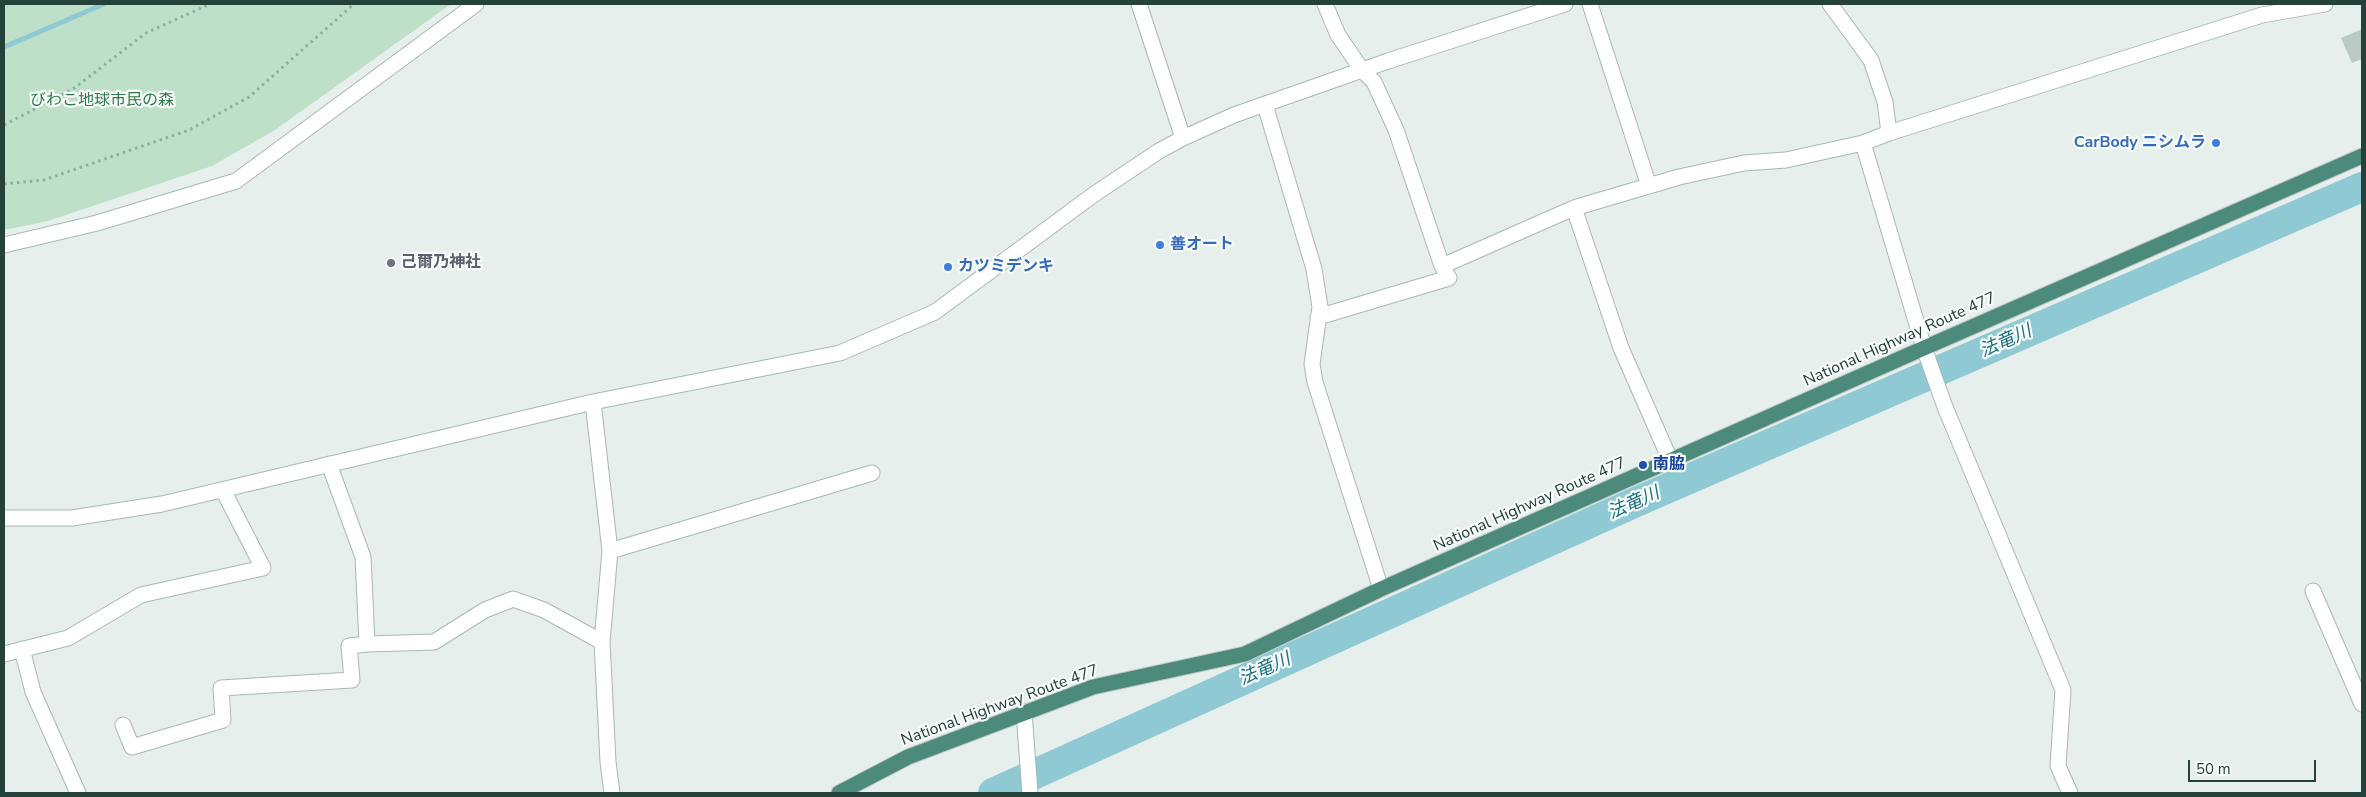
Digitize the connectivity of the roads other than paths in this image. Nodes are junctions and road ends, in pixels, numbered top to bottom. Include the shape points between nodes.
1 (476, 4) edge
2 (1140, 4) edge
3 (1325, 4) edge
4 (1564, 4) edge
5 (1590, 4) edge
6 (1830, 4) edge
7 (2326, 4) edge
8 (1362, 70) junction
9 (1265, 105) junction
10 (1889, 133) junction
11 (1184, 138) junction
12 (1863, 143) junction
13 (2362, 156) edge
14 (1649, 186) junction
15 (1574, 208) junction
16 (4, 245) edge
17 (1442, 266) junction
18 (1318, 317) junction
19 (1924, 348) junction
20 (593, 402) junction
21 (1671, 462) junction
22 (328, 464) junction
23 (872, 473) dead end
24 (223, 490) junction
25 (4, 518) edge
26 (610, 551) junction
27 (1381, 589) junction
28 (2313, 591) dead end
29 (602, 642) junction
30 (367, 644) junction
31 (22, 649) junction
32 (4, 654) edge
33 (2362, 704) edge
34 (1024, 712) junction
35 (123, 726) dead end
36 (78, 793) edge
37 (612, 793) edge
38 (839, 793) edge
39 (1030, 793) edge
40 (2070, 793) edge

1 - 16 street via 236,181 97,223
2 - 11 street
3 - 8 street via 1338,35
4 - 8 street
5 - 14 street
6 - 10 street via 1870,60 1885,102
7 - 10 street via 2262,15
8 - 9 street
8 - 17 street via 1374,82 1396,130
9 - 11 street
9 - 18 street via 1314,269 1320,307
10 - 12 street
11 - 20 street via 1159,150 1093,194 934,312 840,354
12 - 14 street via 1786,160 1744,163
12 - 19 street
13 - 19 highway, National Highway Route 477
14 - 15 street
15 - 17 street
15 - 21 street via 1621,348
17 - 18 street via 1449,278
18 - 27 street via 1312,364 1315,382
19 - 21 highway, National Highway Route 477
19 - 40 street via 1945,407 2063,690 2058,766
20 - 22 street
20 - 26 street
21 - 27 highway, National Highway Route 477
22 - 24 street
22 - 30 street via 364,557
23 - 26 street
24 - 25 street via 162,504 72,518
24 - 31 street via 263,568 141,595 68,638
26 - 29 street
27 - 34 highway, National Highway Route 477 via 1245,654 1093,687
28 - 33 street
29 - 30 street via 544,610 513,599 485,610 434,642
29 - 37 street
30 - 35 street via 349,646 352,680 221,688 223,720 132,747
31 - 32 street
31 - 36 street via 33,692
34 - 38 highway, National Highway Route 477 via 908,758
34 - 39 street

